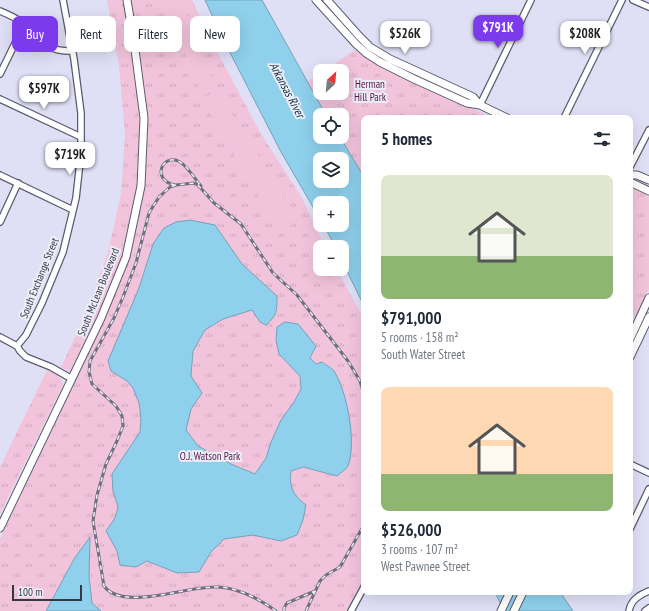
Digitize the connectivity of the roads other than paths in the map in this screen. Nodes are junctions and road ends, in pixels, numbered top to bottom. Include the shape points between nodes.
1 (64, 0) edge
2 (127, 0) edge
3 (316, 0) edge
4 (327, 0) edge
5 (531, 0) edge
6 (622, 0) edge
7 (633, 0) edge
8 (649, 7) edge
9 (0, 11) edge
10 (67, 16) edge
11 (12, 17) edge
12 (12, 49) edge
13 (73, 52) edge
14 (0, 74) edge
15 (0, 99) edge
16 (480, 105) junction
17 (501, 115) edge
18 (565, 115) edge
19 (649, 130) edge
20 (81, 137) junction
21 (633, 161) edge
22 (0, 175) edge
23 (633, 175) edge
24 (649, 180) edge
25 (18, 183) junction
26 (633, 184) edge
27 (649, 192) edge
28 (73, 210) junction
29 (0, 222) edge
30 (649, 298) edge
31 (649, 317) edge
32 (633, 333) edge
33 (0, 337) edge
34 (17, 346) junction
35 (633, 351) edge
36 (72, 379) junction
37 (633, 465) edge
38 (649, 473) edge
39 (649, 489) edge
40 (633, 523) edge
41 (0, 528) edge
42 (649, 591) edge
43 (361, 593) edge
44 (509, 595) edge
45 (522, 595) edge
46 (649, 608) edge
47 (351, 611) edge
48 (501, 611) edge
49 (514, 611) edge
50 (630, 611) edge
51 (645, 611) edge

1 - 10 street, South Exchange Street
2 - 36 main road, South McLean Boulevard via 144,118 141,186 126,258
3 - 16 main road via 366,53 460,100
4 - 16 main road via 370,47 390,59 473,97
5 - 16 street
6 - 18 street
7 - 8 street
9 - 11 street
12 - 14 street
13 - 20 street, South Exchange Street via 81,113
15 - 20 street
16 - 17 main road
19 - 21 street
20 - 28 street, South Exchange Street
22 - 25 street
23 - 24 main road
25 - 28 street
25 - 29 street
26 - 27 main road
28 - 34 street, South Exchange Street via 63,252 54,274 26,335
30 - 32 main road
31 - 35 main road
33 - 34 street
34 - 36 street via 26,357
36 - 41 main road, South McLean Boulevard
37 - 38 street
39 - 40 street
42 - 50 street via 635,598
43 - 47 street
44 - 48 main road
45 - 49 main road
46 - 51 street

